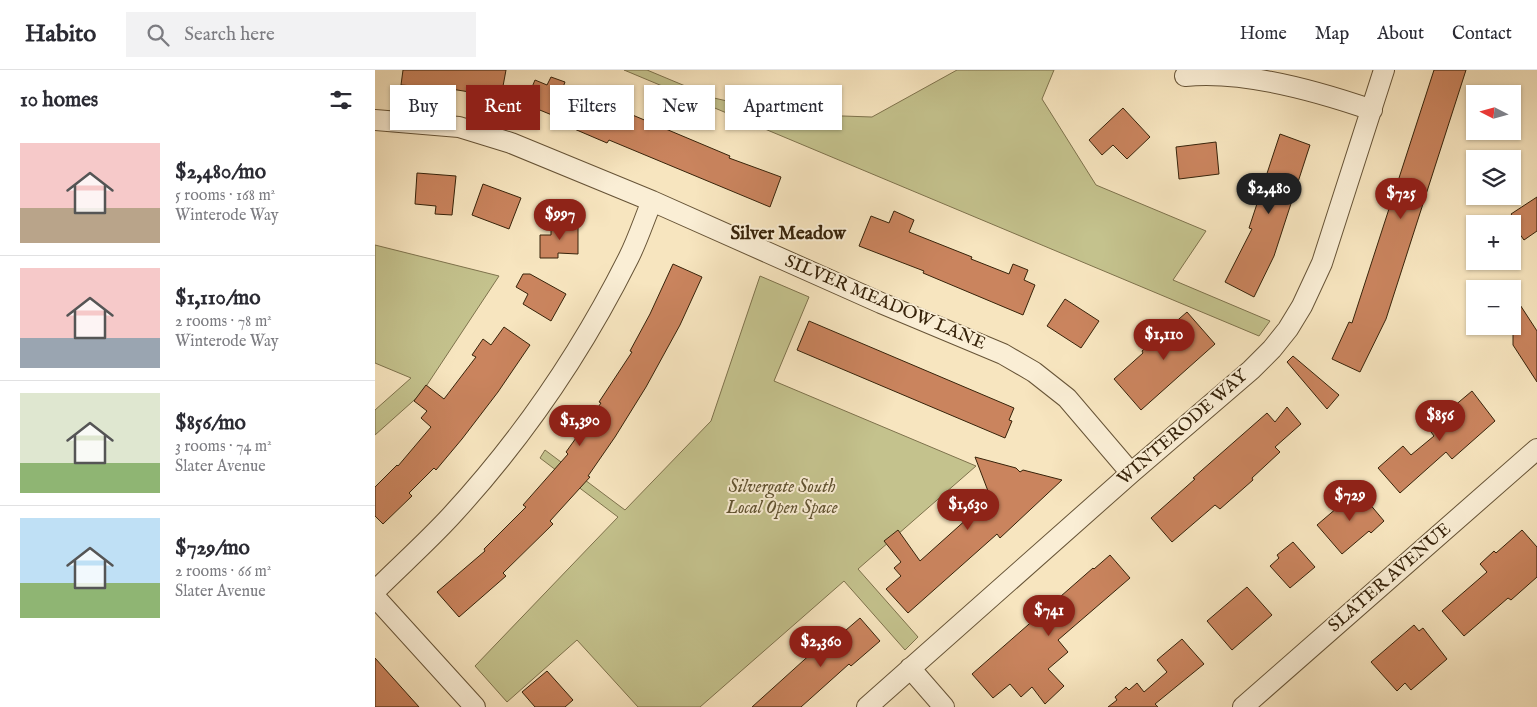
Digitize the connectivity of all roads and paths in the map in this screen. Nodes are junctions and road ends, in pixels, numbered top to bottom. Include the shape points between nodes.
1 (1384, 70) edge
2 (1185, 76) dead end
3 (1372, 110) junction
4 (375, 120) edge
5 (652, 201) junction
6 (1537, 449) edge
7 (1131, 473) junction
8 (375, 591) edge
9 (375, 597) edge
10 (910, 668) junction
11 (475, 707) edge
12 (867, 707) edge
13 (944, 707) edge
14 (1243, 707) edge

1 - 3 street, WINTERODE WAY
2 - 3 street via 1210,71 1249,74
3 - 7 street, WINTERODE WAY via 1322,263 1288,330 1251,370
4 - 5 street, SILVER MEADOW LANE via 459,127 485,134
5 - 7 street, SILVER MEADOW LANE via 1003,354 1034,372 1067,398
5 - 8 street via 629,256 598,314 528,423 450,517
6 - 14 street, SLATER AVENUE
7 - 10 street, WINTERODE WAY
9 - 11 street
10 - 12 street, WINTERODE WAY
10 - 13 street

